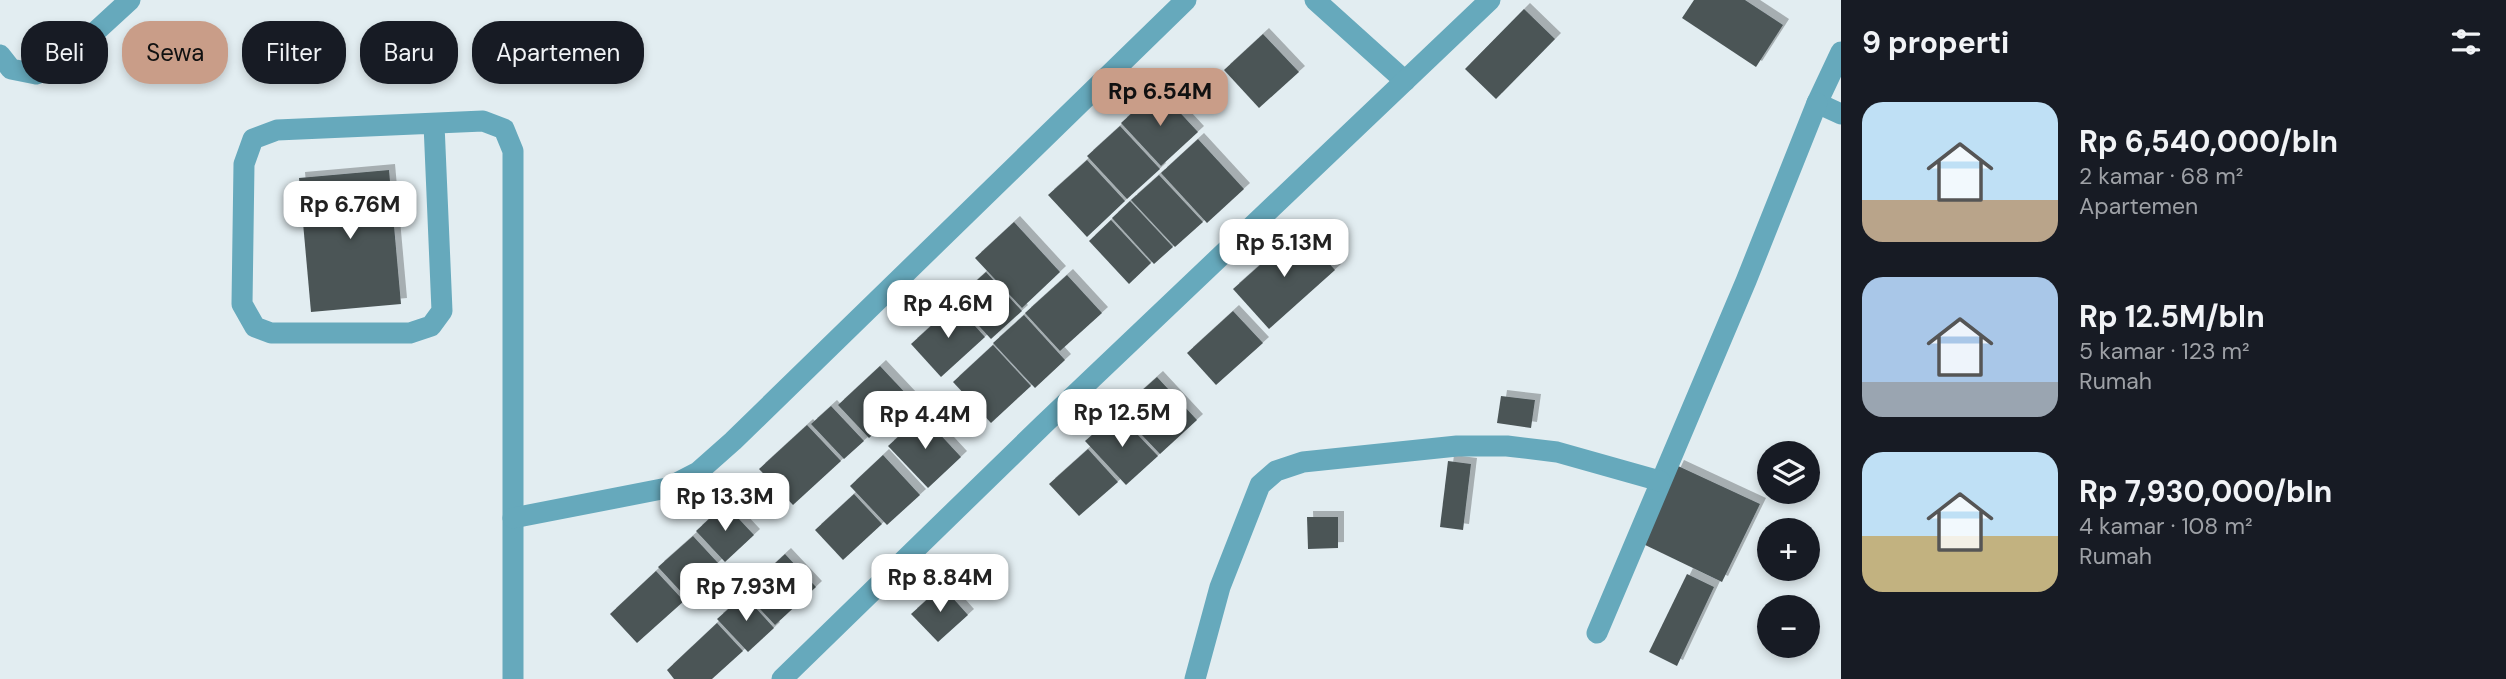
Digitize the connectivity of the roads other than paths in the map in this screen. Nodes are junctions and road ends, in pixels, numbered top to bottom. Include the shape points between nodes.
1 (130, 0) edge
2 (1186, 0) edge
3 (1315, 0) edge
4 (1490, 0) edge
5 (1841, 52) edge
6 (0, 55) edge
7 (1405, 81) junction
8 (1817, 103) junction
9 (1841, 114) edge
10 (434, 124) junction
11 (1660, 481) junction
12 (513, 518) junction
13 (1597, 633) dead end
14 (513, 679) edge
15 (782, 679) edge
16 (1195, 679) edge

1 - 6 street via 57,67 36,74 11,69
2 - 12 street via 698,472 667,488
3 - 7 street
4 - 7 street
5 - 8 street
7 - 15 street
8 - 9 street
8 - 11 street
10 - 10 street via 442,311 431,326 410,333 271,333 255,327 242,304 244,164 253,139 277,130
10 - 12 street via 483,121 504,129 513,151
11 - 13 street
11 - 16 street via 1557,452 1507,446 1457,446 1328,459 1276,471 1260,485 1220,587
12 - 14 street

